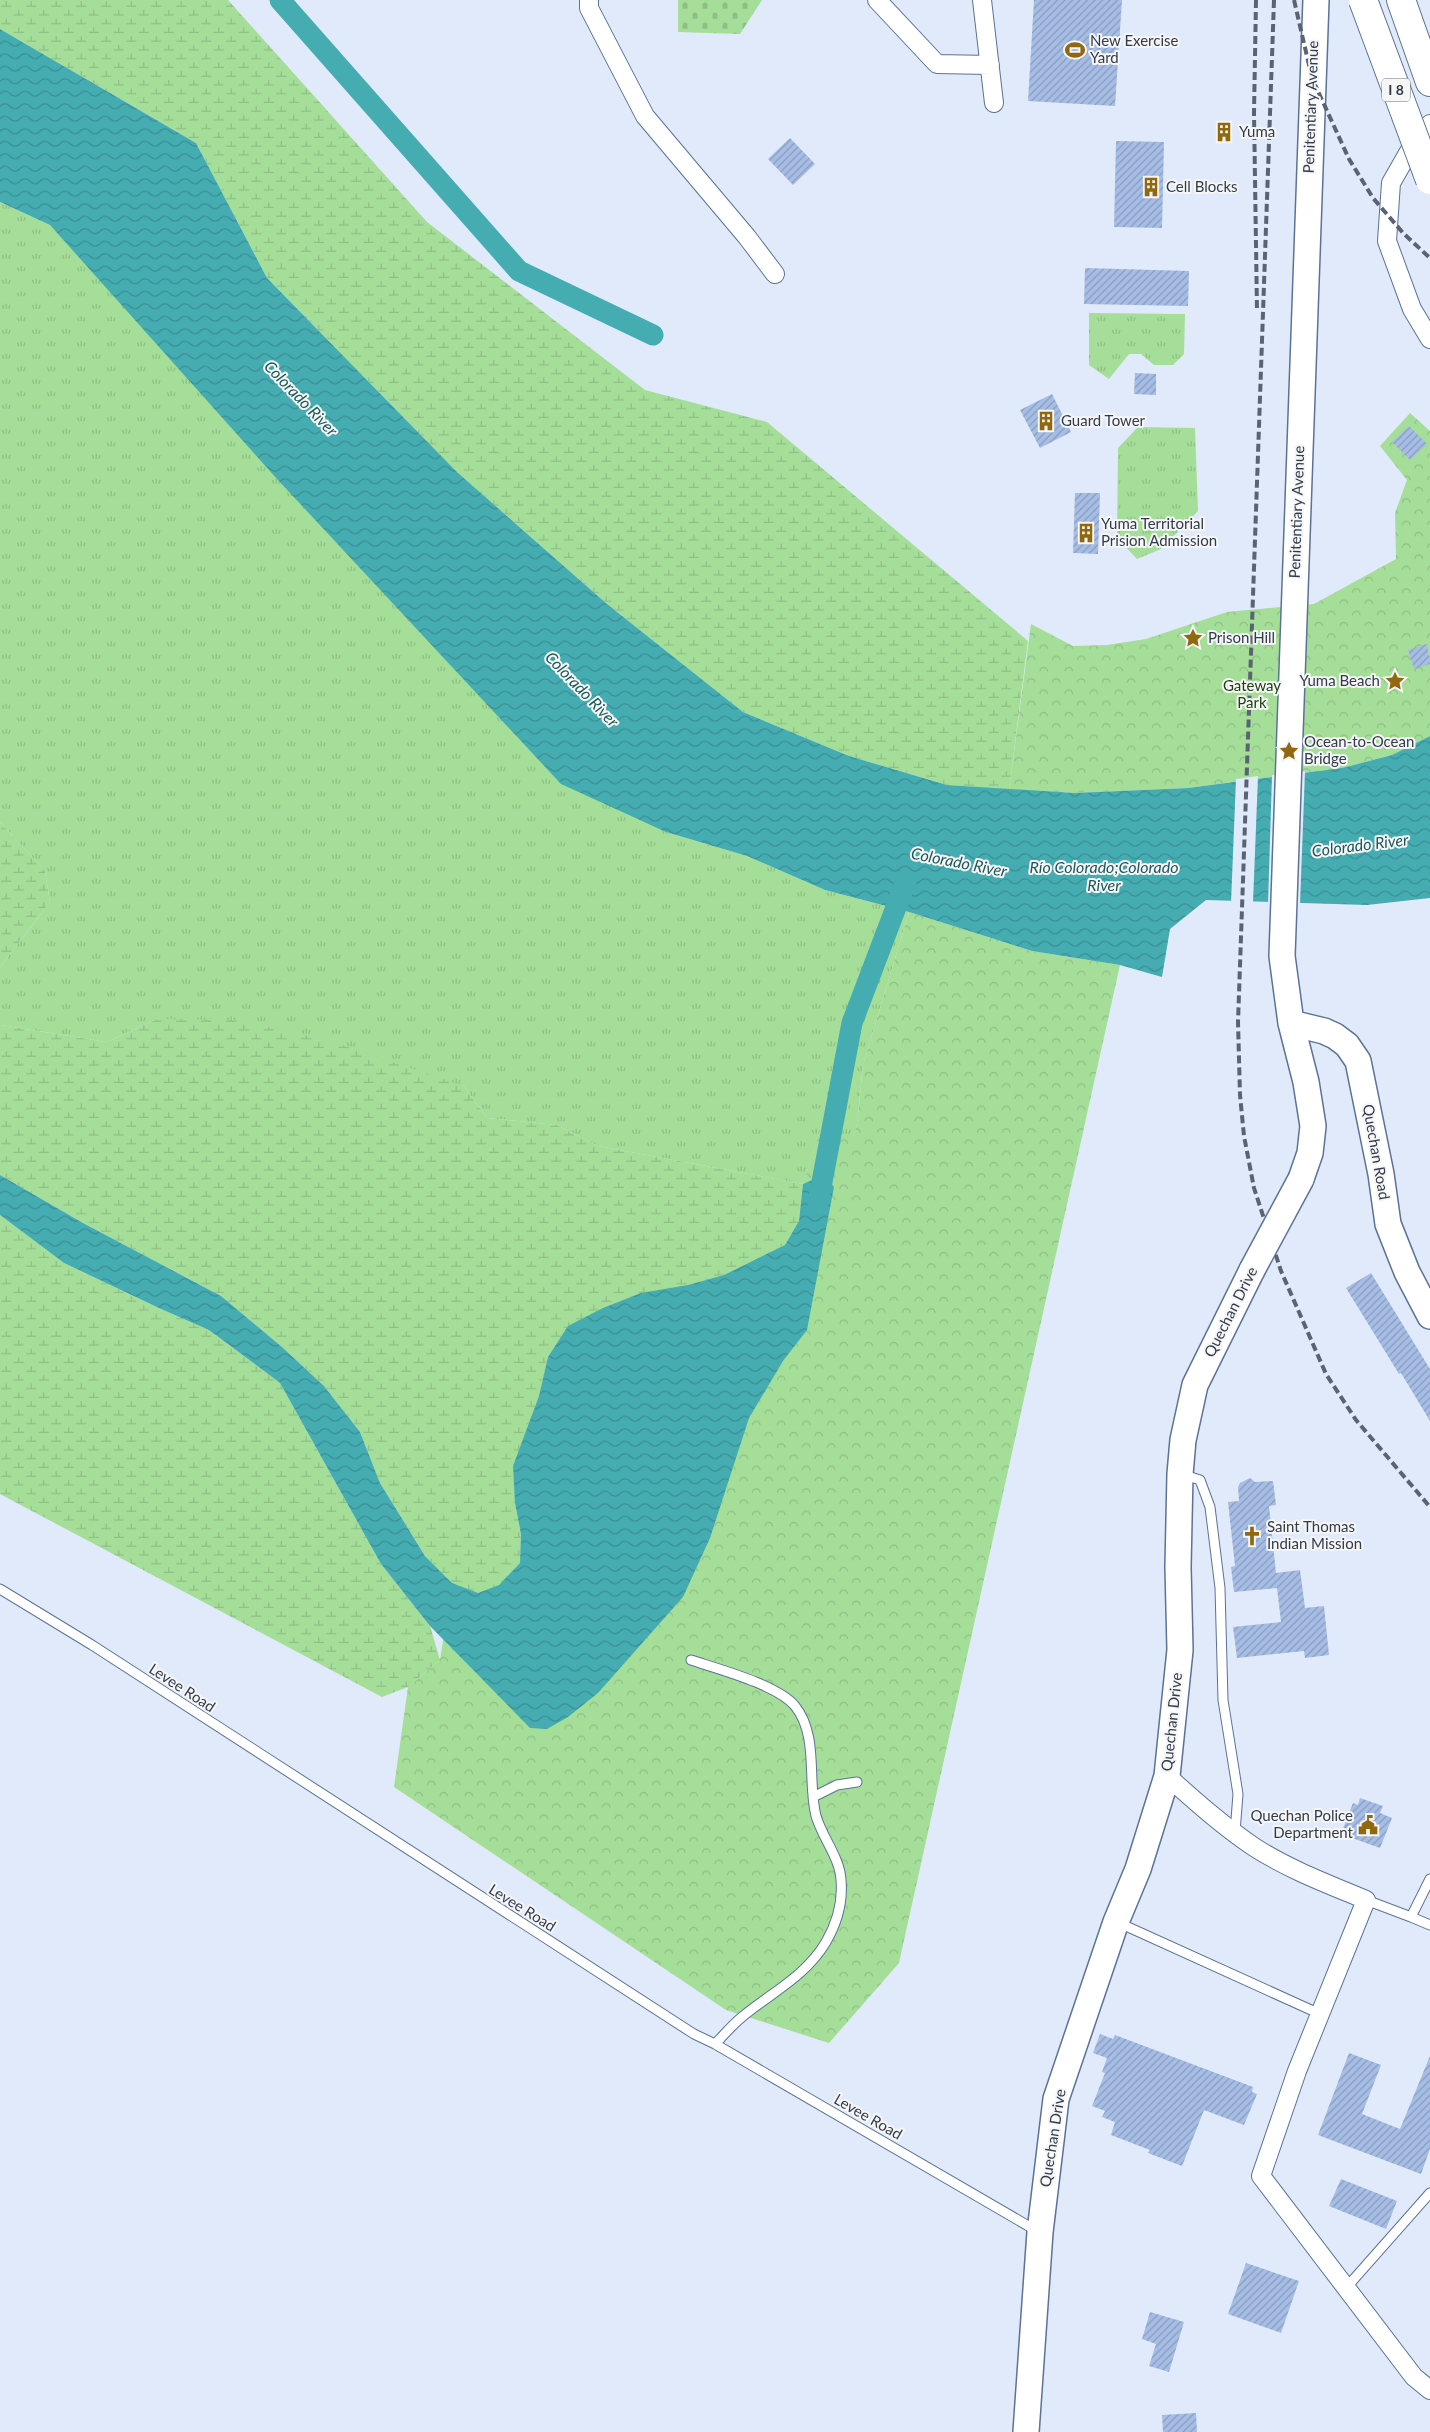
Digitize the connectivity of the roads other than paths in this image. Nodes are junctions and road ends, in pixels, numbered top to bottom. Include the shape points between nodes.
1 (589, 0) edge
2 (877, 0) edge
3 (982, 0) edge
4 (1316, 0) edge
5 (1363, 0) edge
6 (1401, 0) edge
7 (990, 65) junction
8 (1430, 82) edge
9 (994, 103) dead end
10 (1430, 124) edge
11 (1430, 180) edge
12 (775, 274) dead end
13 (1430, 339) edge
14 (1291, 1024) junction
15 (1430, 1316) edge
16 (1180, 1474) junction
17 (0, 1589) edge
18 (692, 1660) dead end
19 (1167, 1776) junction
20 (857, 1782) dead end
21 (813, 1797) junction
22 (1234, 1832) junction
23 (1430, 1879) edge
24 (1366, 1900) junction
25 (1411, 1918) junction
26 (1116, 1922) junction
27 (1430, 1926) edge
28 (1320, 2014) junction
29 (715, 2044) junction
30 (1430, 2193) edge
31 (1040, 2232) junction
32 (1346, 2288) junction
33 (1430, 2390) edge
34 (1026, 2432) edge

1 - 12 street via 588,8 645,116
2 - 7 street via 936,64
3 - 7 street
4 - 14 street, Penitentiary Avenue via 1282,956
5 - 11 highway, I 8, bridge
6 - 8 highway, I 8
7 - 9 street
10 - 13 street via 1415,141 1391,183 1387,241 1412,309
14 - 15 street, Quechan Road via 1335,1036 1347,1045 1358,1061 1388,1224 1407,1272
14 - 16 street, Quechan Drive, bridge via 1313,1126 1310,1153 1301,1179 1194,1385
16 - 19 street, Quechan Drive via 1180,1650
16 - 22 lane via 1200,1480 1210,1508 1220,1588 1223,1700 1238,1794
17 - 29 lane, Levee Road via 678,2024
18 - 21 lane via 780,1693 795,1706 808,1736
19 - 22 street
19 - 26 street, Quechan Drive via 1138,1869
20 - 21 lane via 837,1786
21 - 29 lane via 816,1816 841,1878 838,1915 827,1941 814,1960 742,2017
22 - 24 street via 1311,1877
23 - 25 lane
24 - 25 lane
24 - 28 street
25 - 27 lane
26 - 28 lane
26 - 31 street, Quechan Drive via 1056,2099
28 - 32 street via 1261,2176
29 - 31 lane, Levee Road
30 - 32 lane
31 - 34 street, Quechan Drive
32 - 33 street via 1414,2377

